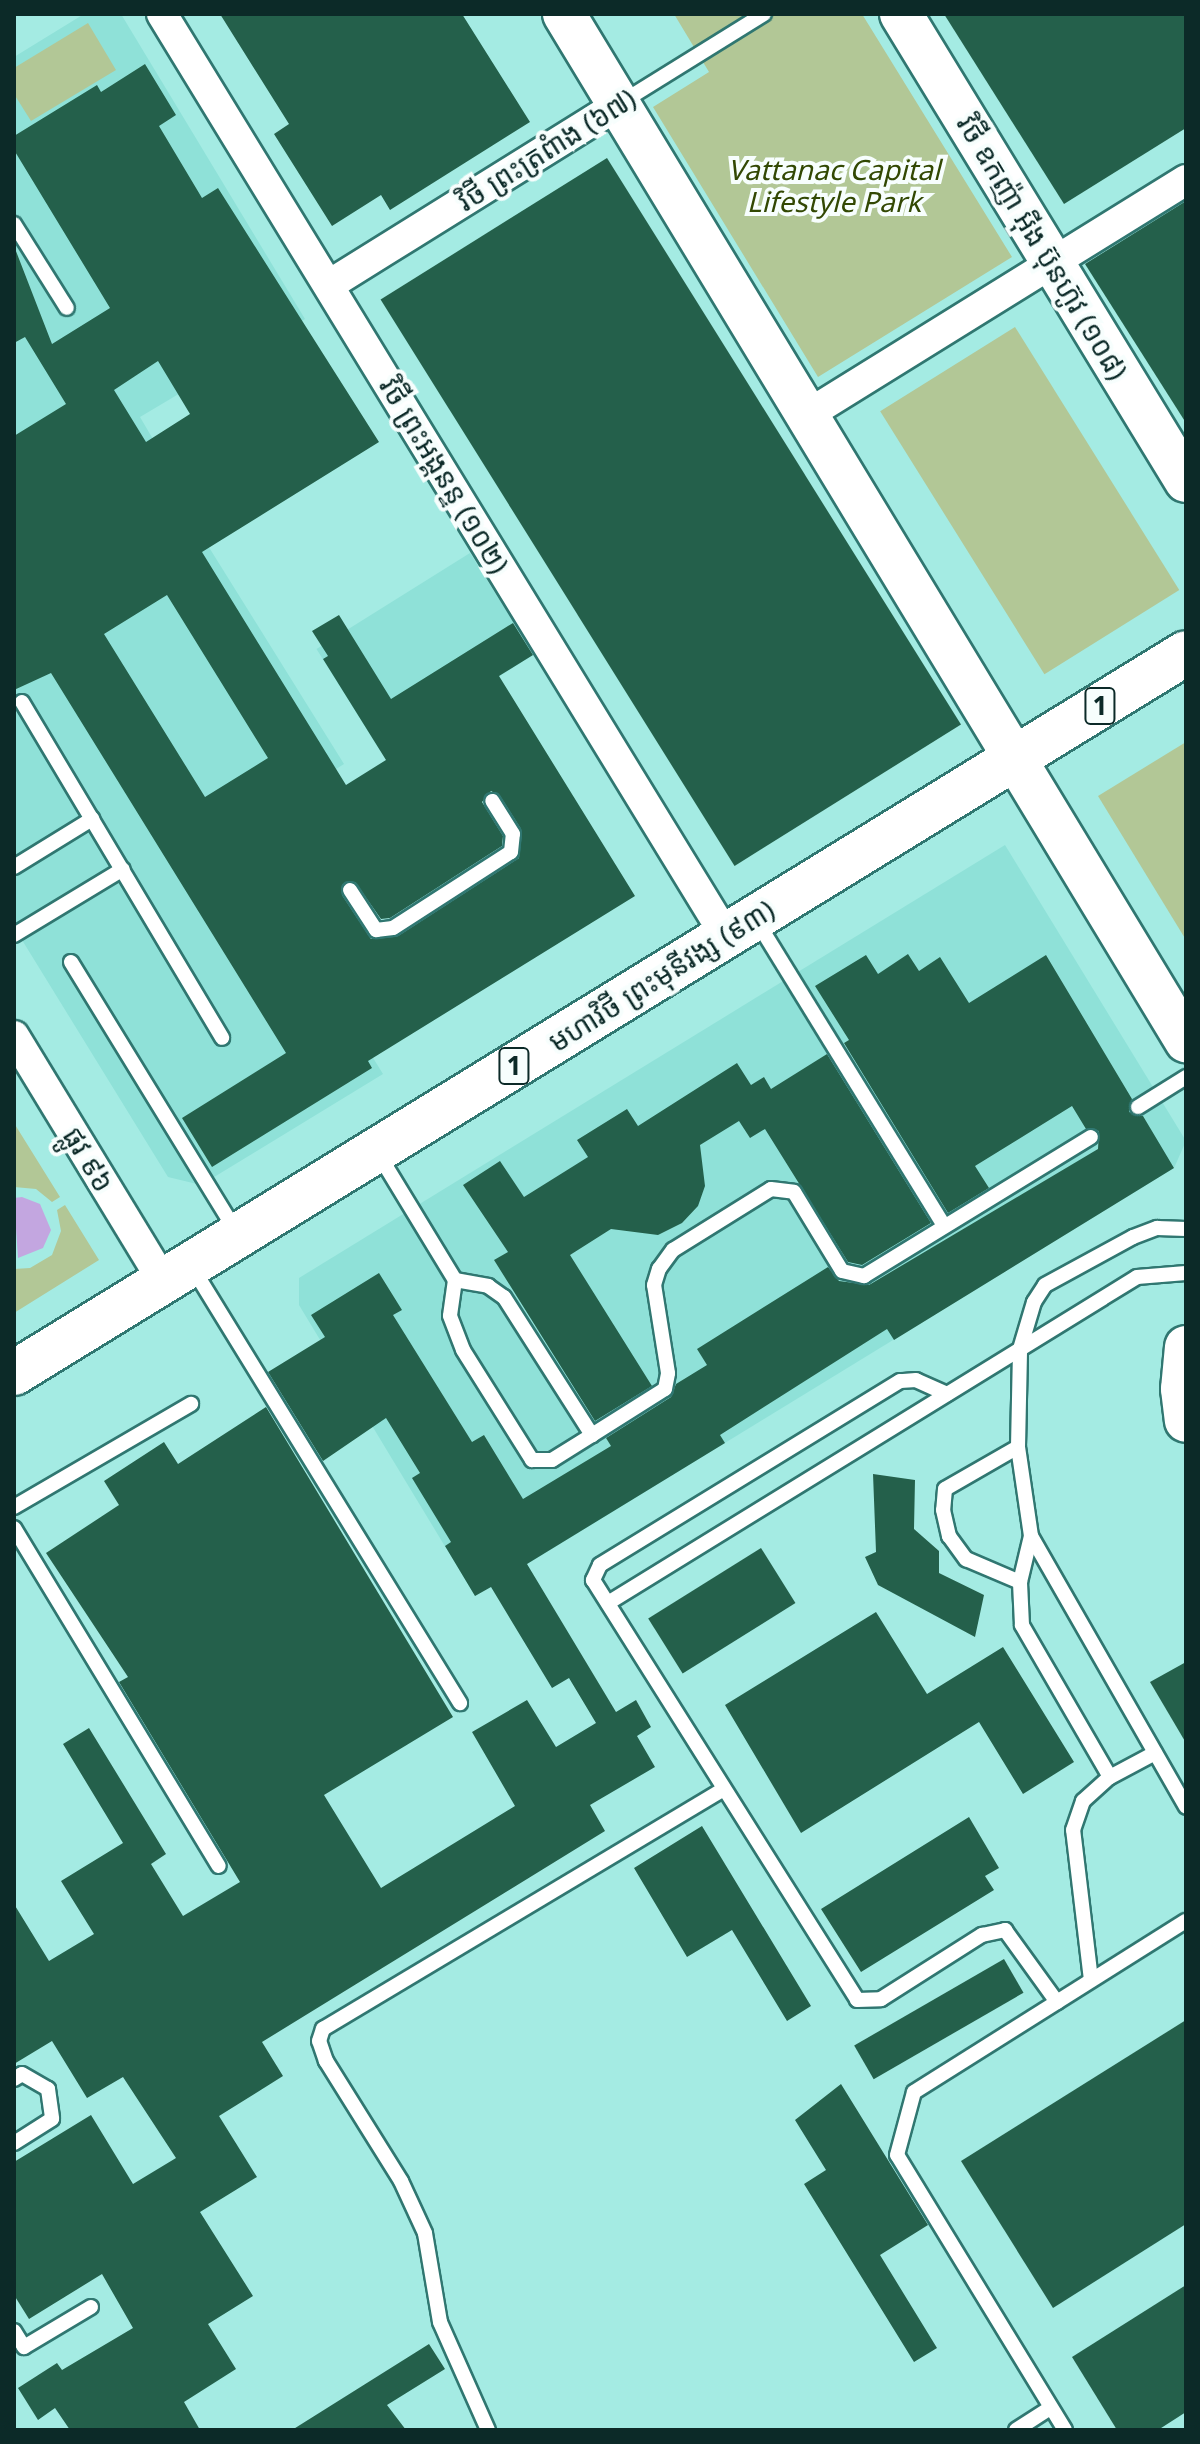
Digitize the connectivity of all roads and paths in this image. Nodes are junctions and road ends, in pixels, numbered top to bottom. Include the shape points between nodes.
1 (162, 14) edge
2 (564, 14) edge
3 (764, 14) edge
4 (901, 14) edge
5 (618, 105) junction
6 (1186, 180) edge
7 (14, 224) edge
8 (1053, 263) junction
9 (329, 285) junction
10 (67, 308) dead end
11 (807, 415) junction
12 (1186, 481) edge
13 (1186, 653) edge
14 (22, 702) dead end
15 (1014, 759) junction
16 (492, 801) dead end
17 (92, 819) junction
18 (17, 859) edge
19 (123, 869) junction
20 (350, 890) dead end
21 (740, 927) junction
22 (14, 935) edge
23 (71, 962) dead end
24 (14, 1036) edge
25 (222, 1038) dead end
26 (1186, 1041) edge
27 (1186, 1077) edge
28 (1138, 1107) dead end
29 (1091, 1137) dead end
30 (376, 1150) junction
31 (944, 1226) junction
32 (1186, 1229) edge
33 (238, 1235) junction
34 (177, 1273) junction
35 (1186, 1273) edge
36 (455, 1280) junction
37 (1186, 1347) edge
38 (1020, 1349) junction
39 (14, 1373) edge
40 (947, 1394) junction
41 (191, 1404) dead end
42 (1186, 1421) edge
43 (592, 1435) junction
44 (1018, 1447) junction
45 (14, 1507) edge
46 (14, 1528) edge
47 (1031, 1536) junction
48 (1020, 1582) junction
49 (608, 1603) junction
50 (460, 1703) dead end
51 (1155, 1753) junction
52 (1110, 1777) junction
53 (724, 1789) junction
54 (1186, 1807) edge
55 (219, 1866) dead end
56 (1186, 1921) edge
57 (1091, 1980) junction
58 (1057, 2002) junction
59 (14, 2079) edge
60 (14, 2143) edge
61 (91, 2307) dead end
62 (14, 2331) edge
63 (1050, 2408) junction
64 (488, 2430) edge
65 (1016, 2430) edge
66 (1065, 2430) edge

1 - 9 street, វិថី ព្រះអង្គនន្ទ (១០២)
2 - 5 street
3 - 5 lane, វិថី ព្រះត្រពំាង (៦៧)
4 - 8 street, វិថី ឧកញ៉ា អ៊ីង ប៊ុនហ៊ូវ (១០៨)
5 - 9 street, វិថី ព្រះត្រពំាង (៦៧)
5 - 11 street
6 - 8 street
7 - 10 lane
8 - 11 street
8 - 12 street, វិថី ឧកញ៉ា អ៊ីង ប៊ុនហ៊ូវ (១០៨)
9 - 21 street, វិថី ព្រះអង្គនន្ទ (១០២)
11 - 15 street
13 - 15 highway, មហាវិថី ព្រះមុនីវង្ស (៩៣) / 1
14 - 17 lane
15 - 21 highway, មហាវិថី ព្រះមុនីវង្ស (៩៣) / 1
15 - 26 street
16 - 20 lane via 513,834 511,852 393,928 376,930
17 - 18 lane
17 - 19 lane
19 - 22 lane
19 - 25 lane
21 - 30 highway, មហាវិថី ព្រះមុនីវង្ស (៩៣) / 1
21 - 31 lane
23 - 33 lane
24 - 34 street, ផ្លូវ ៩៦
27 - 28 lane
29 - 31 lane
30 - 33 highway, មហាវិថី ព្រះមុនីវង្ស (៩៣) / 1
30 - 36 lane
31 - 43 lane via 864,1276 842,1271 794,1192 771,1189 673,1250 659,1269 654,1285 668,1373 665,1389
32 - 38 lane via 1157,1228 1133,1237 1045,1285 1034,1302
33 - 34 highway, មហាវិថី ព្រះមុនីវង្ស (៩៣) / 1
34 - 39 highway, មហាវិថី ព្រះមុនីវង្ស (៩៣) / 1
34 - 50 lane
35 - 38 lane via 1137,1277
36 - 43 lane via 488,1286 504,1297
36 - 43 lane via 450,1316 463,1350 532,1460 552,1460
37 - 42 street
38 - 40 lane
38 - 44 lane
40 - 49 lane
40 - 49 lane via 916,1380 900,1381 600,1565 593,1580
41 - 45 lane
44 - 47 lane
44 - 48 lane via 945,1489 943,1510 949,1536 966,1559
46 - 55 lane
47 - 48 lane
47 - 51 lane
48 - 52 lane via 1022,1625
49 - 53 lane
51 - 52 lane
51 - 54 lane
52 - 57 lane via 1083,1801 1073,1830
53 - 58 lane via 857,2000 881,1999 982,1935 1005,1930
53 - 64 lane via 323,2029 319,2041 326,2061 401,2181 425,2233 440,2322
56 - 57 lane
57 - 58 lane
58 - 63 lane via 914,2092 897,2155
59 - 60 lane via 22,2074 48,2089 52,2119
61 - 62 lane via 24,2347
63 - 65 lane
63 - 66 lane

